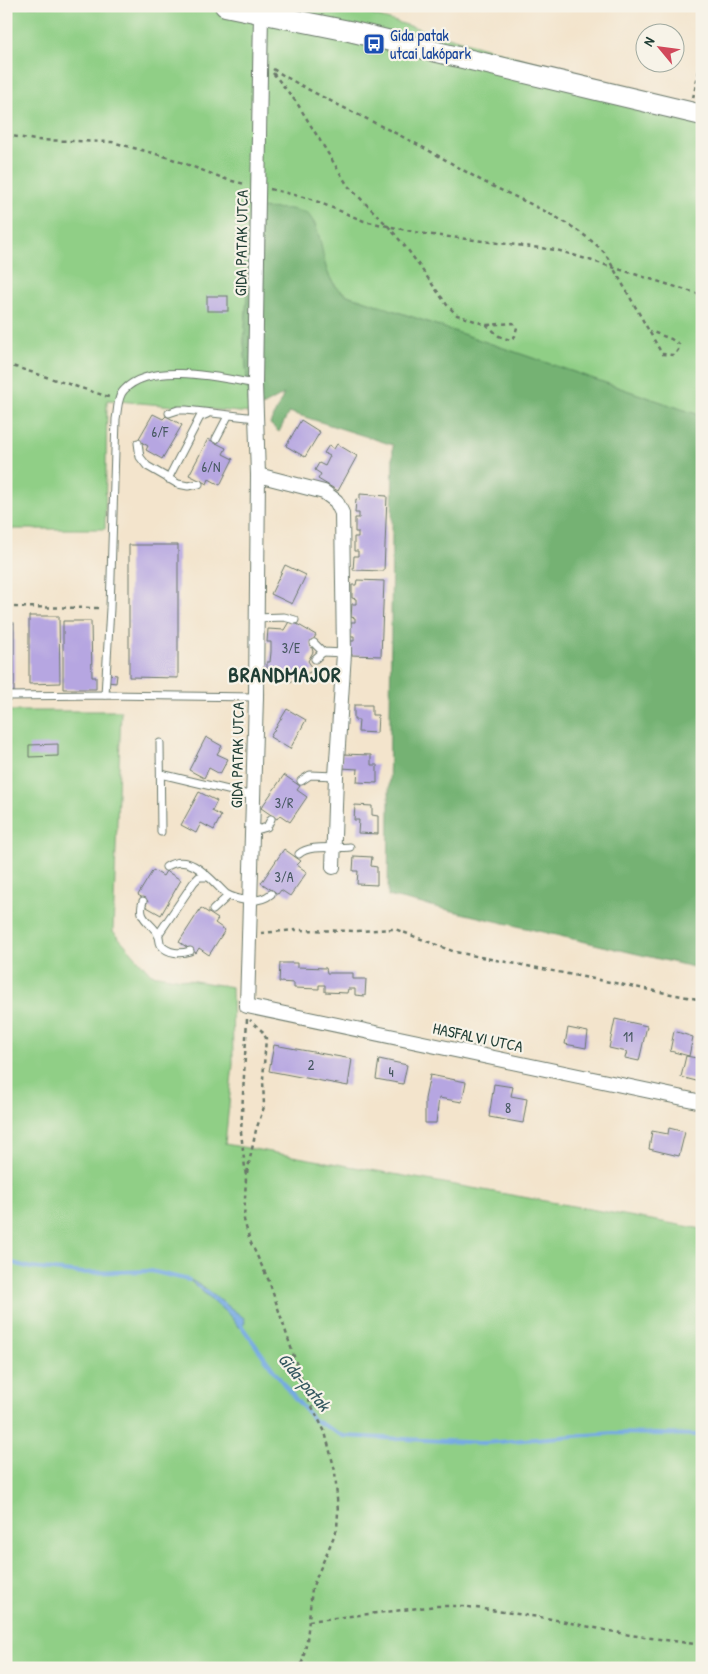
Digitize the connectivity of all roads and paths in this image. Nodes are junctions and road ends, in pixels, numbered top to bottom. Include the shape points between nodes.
1 (225, 6) edge
2 (261, 12) junction
3 (702, 57) edge
4 (261, 62) junction
5 (696, 114) edge
6 (6, 135) edge
7 (259, 187) junction
8 (388, 226) junction
9 (613, 267) junction
10 (702, 295) edge
11 (487, 326) junction
12 (650, 331) junction
13 (6, 364) edge
14 (256, 384) junction
15 (119, 400) junction
16 (169, 413) dead end
17 (209, 413) junction
18 (228, 416) junction
19 (256, 418) junction
20 (216, 438) dead end
21 (138, 443) dead end
22 (258, 475) junction
23 (168, 479) junction
24 (199, 484) dead end
25 (6, 607) edge
26 (110, 608) junction
27 (256, 618) junction
28 (295, 620) dead end
29 (314, 642) dead end
30 (323, 652) junction
31 (344, 653) junction
32 (315, 658) dead end
33 (105, 695) junction
34 (6, 696) edge
35 (256, 697) junction
36 (160, 743) dead end
37 (161, 774) junction
38 (336, 776) junction
39 (301, 781) dead end
40 (253, 796) junction
41 (271, 819) dead end
42 (161, 832) dead end
43 (253, 832) junction
44 (350, 847) dead end
45 (335, 849) junction
46 (299, 854) dead end
47 (333, 867) dead end
48 (166, 868) dead end
49 (207, 877) junction
50 (271, 894) dead end
51 (228, 896) junction
52 (143, 901) dead end
53 (250, 901) junction
54 (213, 910) dead end
55 (249, 934) junction
56 (158, 935) junction
57 (190, 951) dead end
58 (702, 1000) edge
59 (247, 1012) junction
60 (702, 1102) edge
61 (246, 1177) junction
62 (309, 1622) junction
63 (702, 1645) edge
64 (301, 1668) edge

1 - 2 main road
2 - 4 street, GIDA PATAK UTCA
2 - 5 main road
3 - 5 path
4 - 7 street, GIDA PATAK UTCA
4 - 8 path via 297,103 348,186
4 - 9 path via 300,86 425,148 566,224 593,241
6 - 7 path via 35,140 112,142
7 - 8 path via 311,199 364,221
7 - 14 street, GIDA PATAK UTCA
8 - 9 path via 435,236 557,250
8 - 11 path via 457,316
9 - 10 path
9 - 12 path
11 - 11 path via 510,340 515,336 517,327 513,324
12 - 12 path via 662,354 674,355 679,344
13 - 15 path
14 - 15 lane via 193,374 162,374 135,383 124,390
14 - 19 street, GIDA PATAK UTCA
15 - 26 lane
16 - 17 lane via 178,410
17 - 18 lane
17 - 23 lane via 200,417
18 - 19 lane
18 - 20 lane
19 - 22 street, GIDA PATAK UTCA
21 - 23 lane via 138,453 143,462
22 - 27 street, GIDA PATAK UTCA
22 - 31 street via 324,492 340,506
23 - 24 lane via 184,486
25 - 26 path
26 - 33 lane
27 - 28 lane
27 - 35 street, GIDA PATAK UTCA
29 - 30 lane
30 - 31 lane
30 - 32 lane
31 - 38 street
33 - 34 lane
33 - 35 lane
35 - 40 street, GIDA PATAK UTCA
36 - 37 lane
37 - 40 lane
37 - 42 lane
38 - 39 lane via 310,775
38 - 45 street
40 - 43 street, GIDA PATAK UTCA
41 - 43 lane via 267,827
43 - 53 street, GIDA PATAK UTCA
44 - 45 lane
45 - 46 lane via 312,847
45 - 47 street
48 - 49 lane via 191,863
49 - 51 lane
49 - 56 lane via 199,877 194,882
50 - 53 lane
51 - 53 lane
51 - 54 lane
52 - 56 lane via 142,915
53 - 55 street, GIDA PATAK UTCA
55 - 58 path via 396,929 455,952
55 - 59 street, GIDA PATAK UTCA
56 - 57 lane via 166,950 182,954
59 - 60 street, HASFALVI UTCA
59 - 61 path via 242,1132
59 - 61 path via 266,1038 264,1108
61 - 62 path via 244,1220 250,1241 269,1282 302,1384 325,1432 335,1471 337,1529 312,1588
62 - 63 path via 436,1606 462,1606
62 - 64 path

